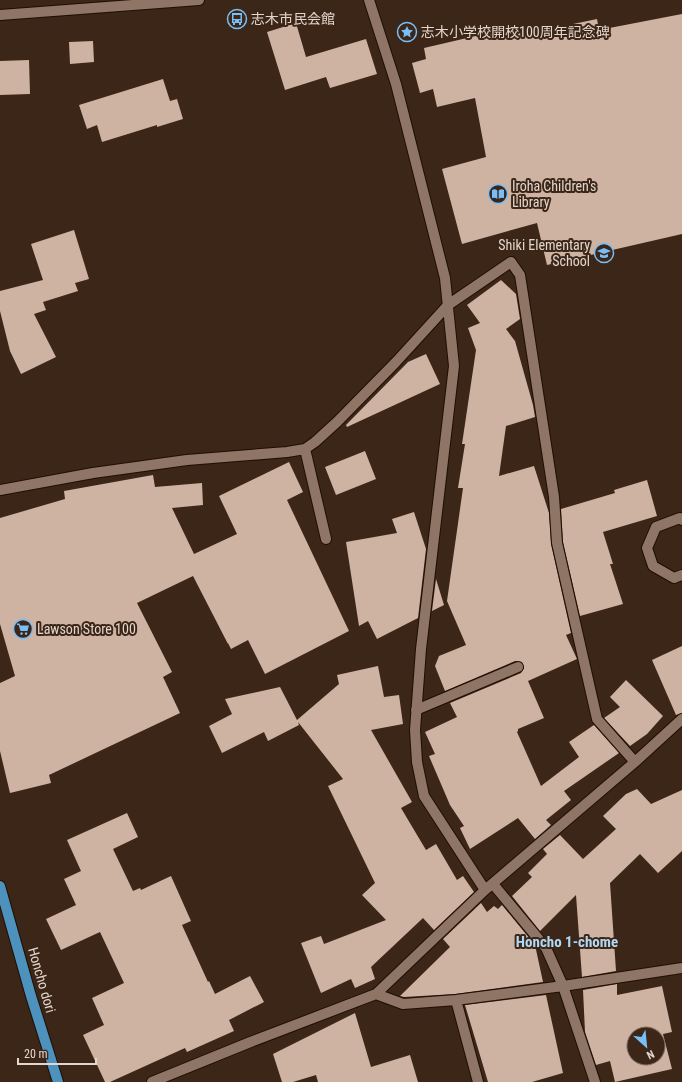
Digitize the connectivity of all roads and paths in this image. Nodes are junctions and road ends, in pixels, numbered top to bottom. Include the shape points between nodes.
1 (199, 0) edge
2 (369, 0) edge
3 (0, 15) edge
4 (448, 305) junction
5 (305, 449) junction
6 (0, 490) edge
7 (682, 520) edge
8 (326, 539) dead end
9 (682, 575) edge
10 (518, 667) dead end
11 (416, 710) junction
12 (682, 720) edge
13 (635, 762) junction
14 (0, 886) edge
15 (489, 887) junction
16 (682, 968) edge
17 (563, 986) junction
18 (376, 994) junction
19 (456, 1000) junction
20 (58, 1082) edge
21 (152, 1082) edge
22 (478, 1082) edge
23 (595, 1082) edge

1 - 3 street
2 - 4 street via 411,141 445,278
4 - 5 street via 337,422
4 - 11 street via 454,366 420,649
4 - 13 street via 511,262 520,275 554,497 557,543 597,719
5 - 6 street via 171,462
5 - 8 street
7 - 9 street via 680,518 656,527 647,548 653,566 674,578
10 - 11 street
11 - 15 street via 417,762 424,796
12 - 13 street
13 - 15 street
14 - 20 main road, Honcho dori
15 - 17 street via 546,948
15 - 18 street
16 - 17 street
17 - 19 street
17 - 23 street
18 - 19 street via 402,1004
18 - 21 street
19 - 22 street

